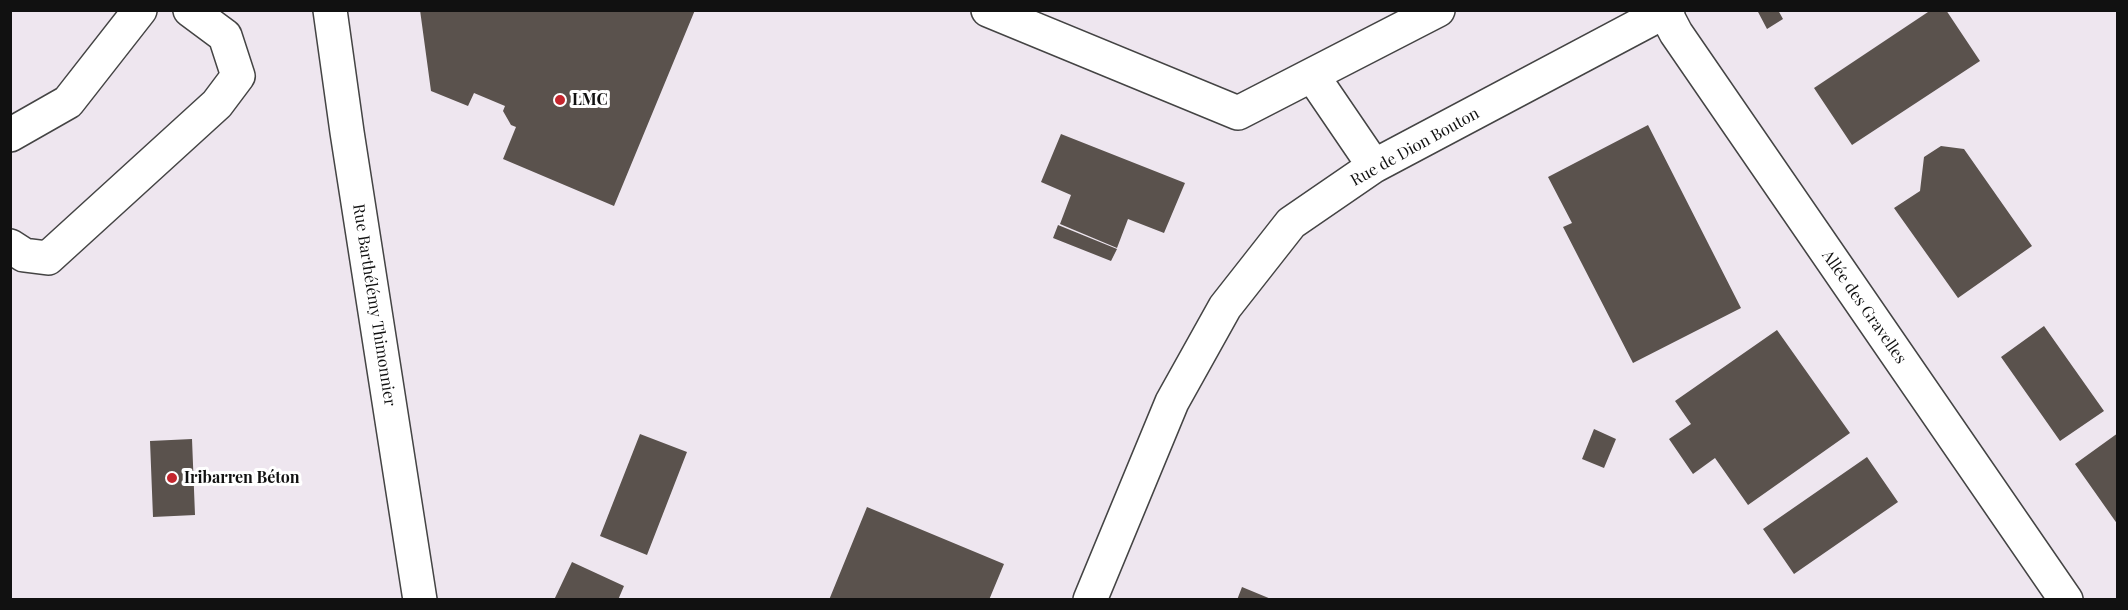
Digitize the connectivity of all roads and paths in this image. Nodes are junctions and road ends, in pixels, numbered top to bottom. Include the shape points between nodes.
1 (140, 10) edge
2 (190, 10) edge
3 (330, 10) edge
4 (988, 10) edge
5 (1435, 11) edge
6 (1667, 11) edge
7 (1312, 75) junction
8 (10, 135) edge
9 (1374, 166) junction
10 (10, 246) edge
11 (420, 600) edge
12 (1090, 600) edge
13 (2066, 600) edge

1 - 8 street via 68,102
2 - 10 street via 225,36 238,76 217,104 48,258 24,255
3 - 11 street, Rue Barthélémy Thimonnier
4 - 7 street via 1238,113
5 - 7 street
6 - 9 street, Rue de Dion Bouton
6 - 13 street, Allée des Gravelles via 1676,33
7 - 9 street
9 - 12 street, Rue de Dion Bouton via 1291,223 1225,307 1172,402

